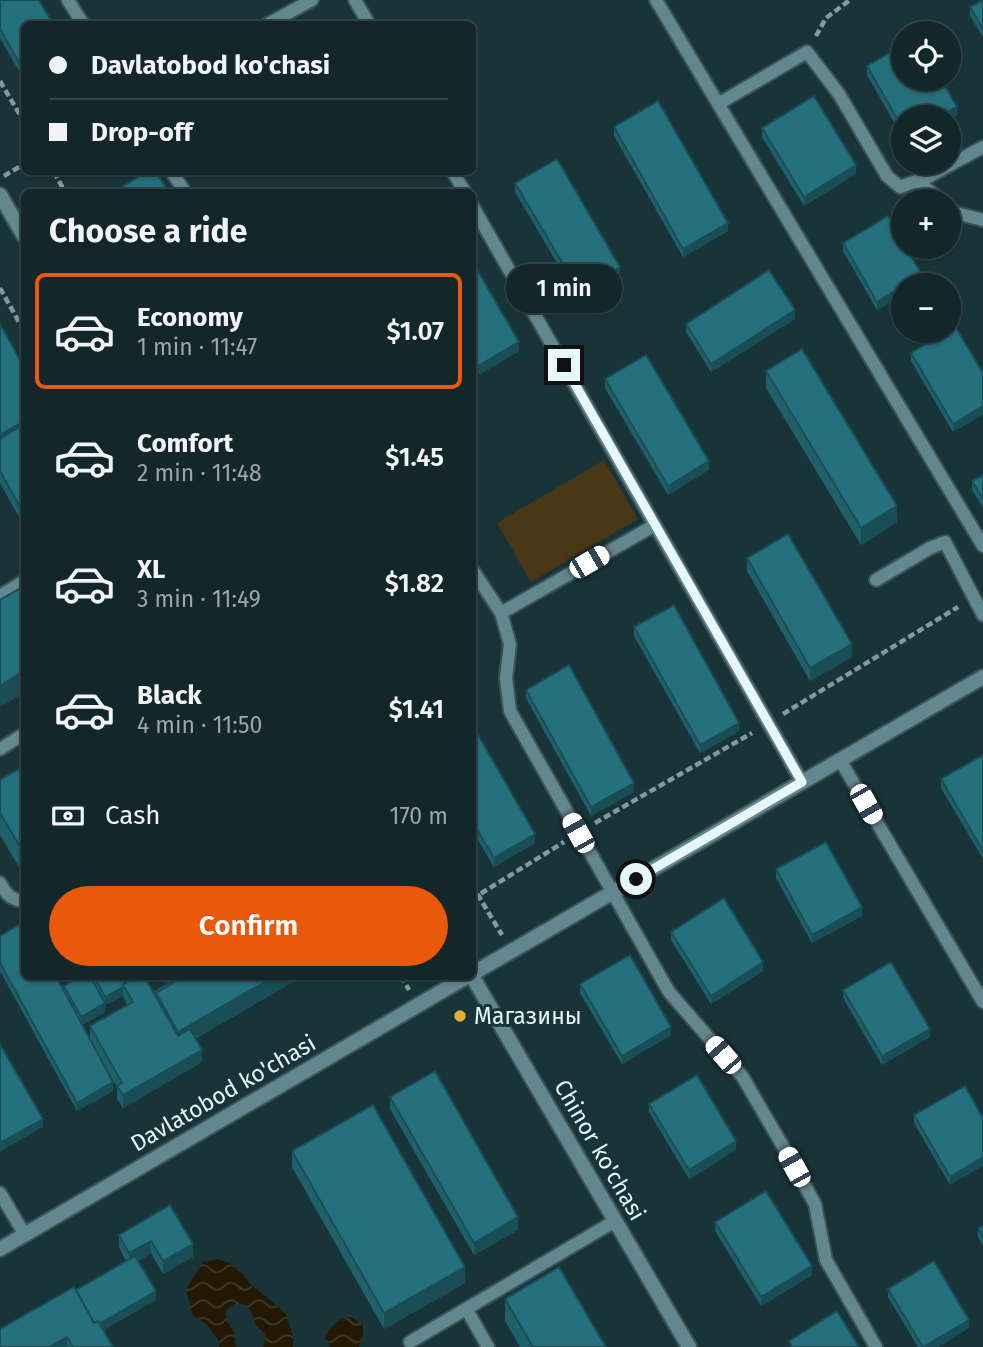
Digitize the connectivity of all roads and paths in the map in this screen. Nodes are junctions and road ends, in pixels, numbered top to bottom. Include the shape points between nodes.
1 (68, 0) edge
2 (312, 0) edge
3 (355, 0) edge
4 (656, 0) edge
5 (850, 0) edge
6 (81, 21) edge
7 (274, 21) edge
8 (367, 21) edge
9 (807, 52) junction
10 (0, 81) edge
11 (718, 104) junction
12 (21, 117) edge
13 (983, 147) edge
14 (21, 166) edge
15 (0, 178) edge
16 (917, 181) junction
17 (927, 189) edge
18 (0, 195) edge
19 (476, 212) edge
20 (961, 214) edge
21 (983, 220) edge
22 (21, 231) edge
23 (0, 288) edge
24 (21, 326) edge
25 (655, 524) junction
26 (983, 546) edge
27 (476, 575) edge
28 (876, 580) dead end
29 (21, 583) edge
30 (0, 596) edge
31 (974, 598) junction
32 (501, 613) junction
33 (983, 615) edge
34 (983, 677) edge
35 (769, 723) junction
36 (21, 736) edge
37 (0, 748) edge
38 (840, 760) junction
39 (802, 782) junction
40 (578, 833) junction
41 (0, 883) edge
42 (476, 891) edge
43 (612, 893) junction
44 (479, 896) junction
45 (476, 897) edge
46 (21, 901) edge
47 (512, 951) junction
48 (476, 973) edge
49 (464, 980) edge
50 (473, 980) edge
51 (983, 1002) edge
52 (0, 1193) edge
53 (615, 1221) junction
54 (25, 1234) junction
55 (0, 1249) edge
56 (467, 1310) junction
57 (410, 1342) dead end
58 (488, 1347) edge
59 (689, 1347) edge
60 (876, 1347) edge

1 - 6 lane
2 - 7 lane
3 - 8 lane
4 - 11 lane
5 - 9 path via 826,18
9 - 11 lane
9 - 16 lane via 839,94 887,176 900,187
10 - 12 path
11 - 26 lane
13 - 16 lane
14 - 15 path
16 - 17 lane
18 - 22 street
19 - 25 lane
20 - 21 lane
23 - 24 path
25 - 32 lane
25 - 35 lane
27 - 32 lane
28 - 31 lane via 945,542
29 - 30 lane
31 - 33 lane
31 - 35 path
32 - 40 lane via 510,644 506,678 510,711
34 - 38 street, Davlatobod ko'chasi
35 - 39 lane
35 - 40 path
36 - 37 lane
38 - 39 street, Davlatobod ko'chasi
38 - 51 lane
39 - 43 street, Davlatobod ko'chasi
40 - 43 lane
40 - 44 path
41 - 46 lane via 7,895
42 - 44 path
43 - 47 street, Davlatobod ko'chasi
43 - 60 lane via 668,992 741,1076 784,1148 815,1204 826,1261
44 - 45 path
44 - 47 path
47 - 48 street, Davlatobod ko'chasi
49 - 54 street, Davlatobod ko'chasi
50 - 53 street, Chinor ko'chasi
52 - 54 lane
53 - 56 lane
53 - 59 street, Chinor ko'chasi
54 - 55 street, Davlatobod ko'chasi
56 - 57 lane
56 - 58 lane

